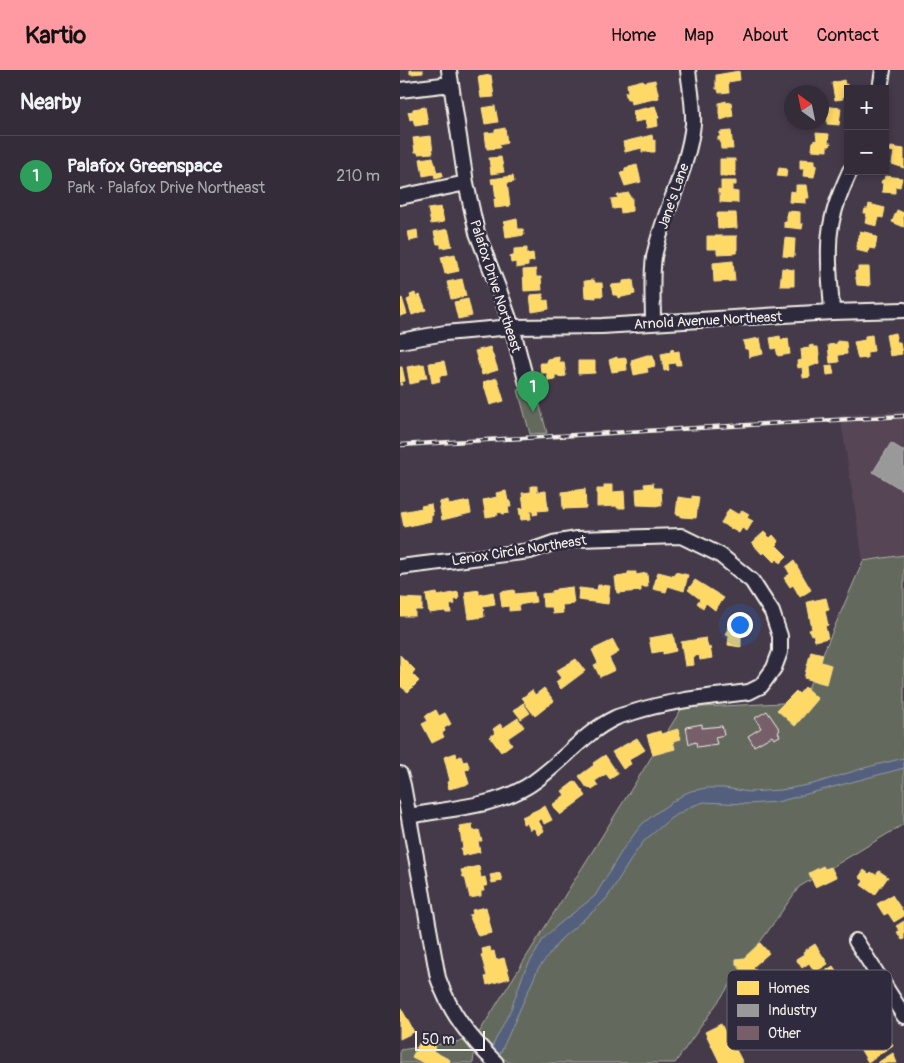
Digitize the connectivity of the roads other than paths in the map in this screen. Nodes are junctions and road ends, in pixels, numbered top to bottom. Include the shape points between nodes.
1 (688, 70) edge
2 (883, 70) edge
3 (450, 77) edge
4 (881, 85) edge
5 (400, 90) edge
6 (848, 175) edge
7 (466, 183) junction
8 (400, 197) edge
9 (904, 310) edge
10 (832, 312) junction
11 (653, 322) junction
12 (512, 327) junction
13 (400, 341) edge
14 (527, 384) dead end
15 (400, 567) edge
16 (400, 774) edge
17 (409, 816) junction
18 (856, 941) dead end
19 (875, 970) edge
20 (892, 995) edge
21 (902, 1010) edge
22 (496, 1063) edge

1 - 11 street, Jane's Lane via 693,121 688,152 654,258
2 - 4 street
3 - 5 street
3 - 7 street, Palafox Drive Northeast
6 - 10 street via 834,212 828,246
7 - 8 street
7 - 12 street, Palafox Drive Northeast via 477,233
9 - 10 street, Arnold Avenue Northeast
10 - 11 street, Arnold Avenue Northeast
11 - 12 street, Arnold Avenue Northeast
12 - 13 street, Arnold Avenue Northeast
12 - 14 street, Palafox Drive Northeast
15 - 17 street, Lenox Circle Northeast via 530,551 553,542 681,536 720,555 752,581 772,612 780,636 780,652 774,668 761,686 749,692 657,705 615,718 578,742 538,779 513,794 480,805
16 - 17 street
17 - 22 street via 442,992 455,1017
18 - 19 street
20 - 21 street

